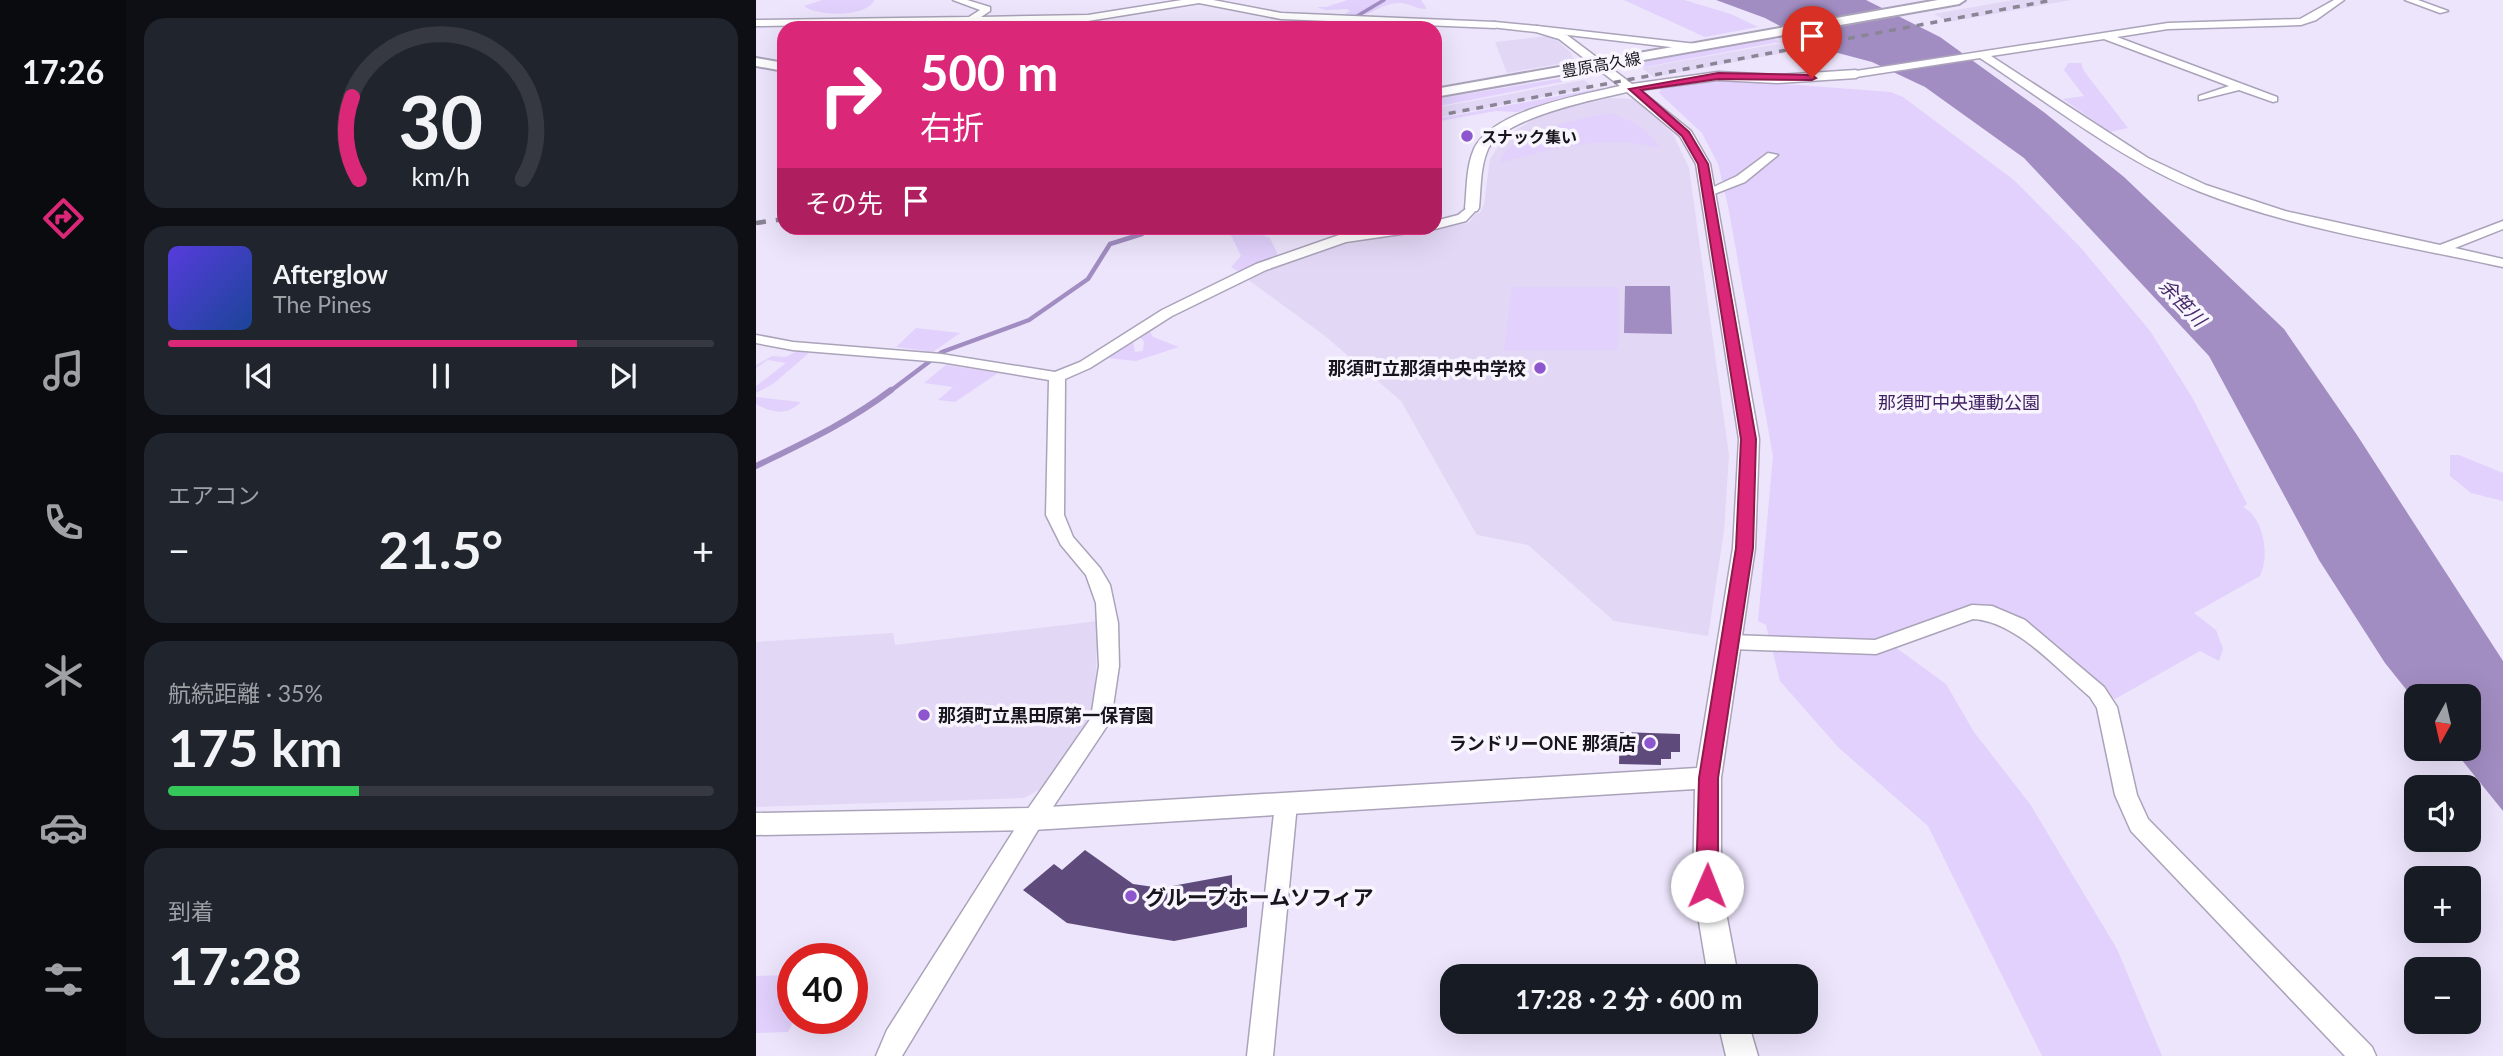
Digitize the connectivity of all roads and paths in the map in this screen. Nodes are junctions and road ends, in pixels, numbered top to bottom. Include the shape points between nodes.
1 (957, 0) edge
2 (1959, 0) edge
3 (2340, 0) edge
4 (2409, 0) edge
5 (2443, 11) dead end
6 (969, 20) junction
7 (936, 21) edge
8 (980, 21) edge
9 (1051, 21) edge
10 (1399, 21) edge
11 (756, 23) edge
12 (777, 23) edge
13 (1442, 23) edge
14 (1494, 25) joint
15 (1537, 29) junction
16 (2104, 36) junction
17 (1696, 47) junction
18 (1982, 55) junction
19 (756, 62) edge
20 (1601, 64) junction
21 (777, 66) edge
22 (1856, 74) joint
23 (2240, 86) junction
24 (1633, 89) junction
25 (1442, 92) edge
26 (2203, 97) dead end
27 (2273, 99) dead end
28 (1772, 155) dead end
29 (1709, 192) junction
30 (1472, 208) joint
31 (1442, 223) edge
32 (2503, 225) edge
33 (1365, 235) edge
34 (2442, 249) junction
35 (2503, 263) edge
36 (756, 339) edge
37 (1057, 377) junction
38 (1731, 642) junction
39 (1708, 778) junction
40 (1286, 804) junction
41 (1033, 819) junction
42 (756, 824) edge
43 (1721, 964) edge
44 (1736, 1034) edge
45 (889, 1056) edge
46 (1259, 1056) edge
47 (1742, 1056) edge
48 (2363, 1056) edge

1 - 6 street via 987,9
2 - 17 main road, 豊原高久線
3 - 16 street via 2301,22 2193,23
4 - 5 street
6 - 7 street
6 - 8 street
9 - 10 street via 1199,0 1281,16
11 - 12 street
13 - 14 street
14 - 15 street
15 - 17 street
15 - 20 street via 1563,37
16 - 18 street
16 - 23 street
17 - 20 main road, 豊原高久線
18 - 22 street
18 - 34 street via 2172,175 2281,214
19 - 21 main road
20 - 24 street
20 - 25 main road, 豊原高久線
22 - 24 street via 1792,79 1718,76
23 - 26 street
23 - 27 street
24 - 29 street via 1686,134 1703,164
24 - 30 street via 1551,107 1494,133 1479,153
28 - 29 street via 1741,179
29 - 38 street via 1749,439 1748,516
30 - 31 street via 1462,218
32 - 34 street
33 - 37 street via 1256,269 1167,313 1085,365
34 - 35 street
36 - 37 street via 942,358
37 - 41 street via 1055,515 1061,536 1094,572 1106,594 1106,705 1101,720
38 - 39 street
38 - 48 street via 1876,647 1972,612 1992,613 2018,625 2096,692 2107,707 2126,795 2139,825
39 - 40 street
39 - 43 street via 1707,886
40 - 41 street
40 - 46 street
41 - 42 street
41 - 45 street
44 - 47 street

